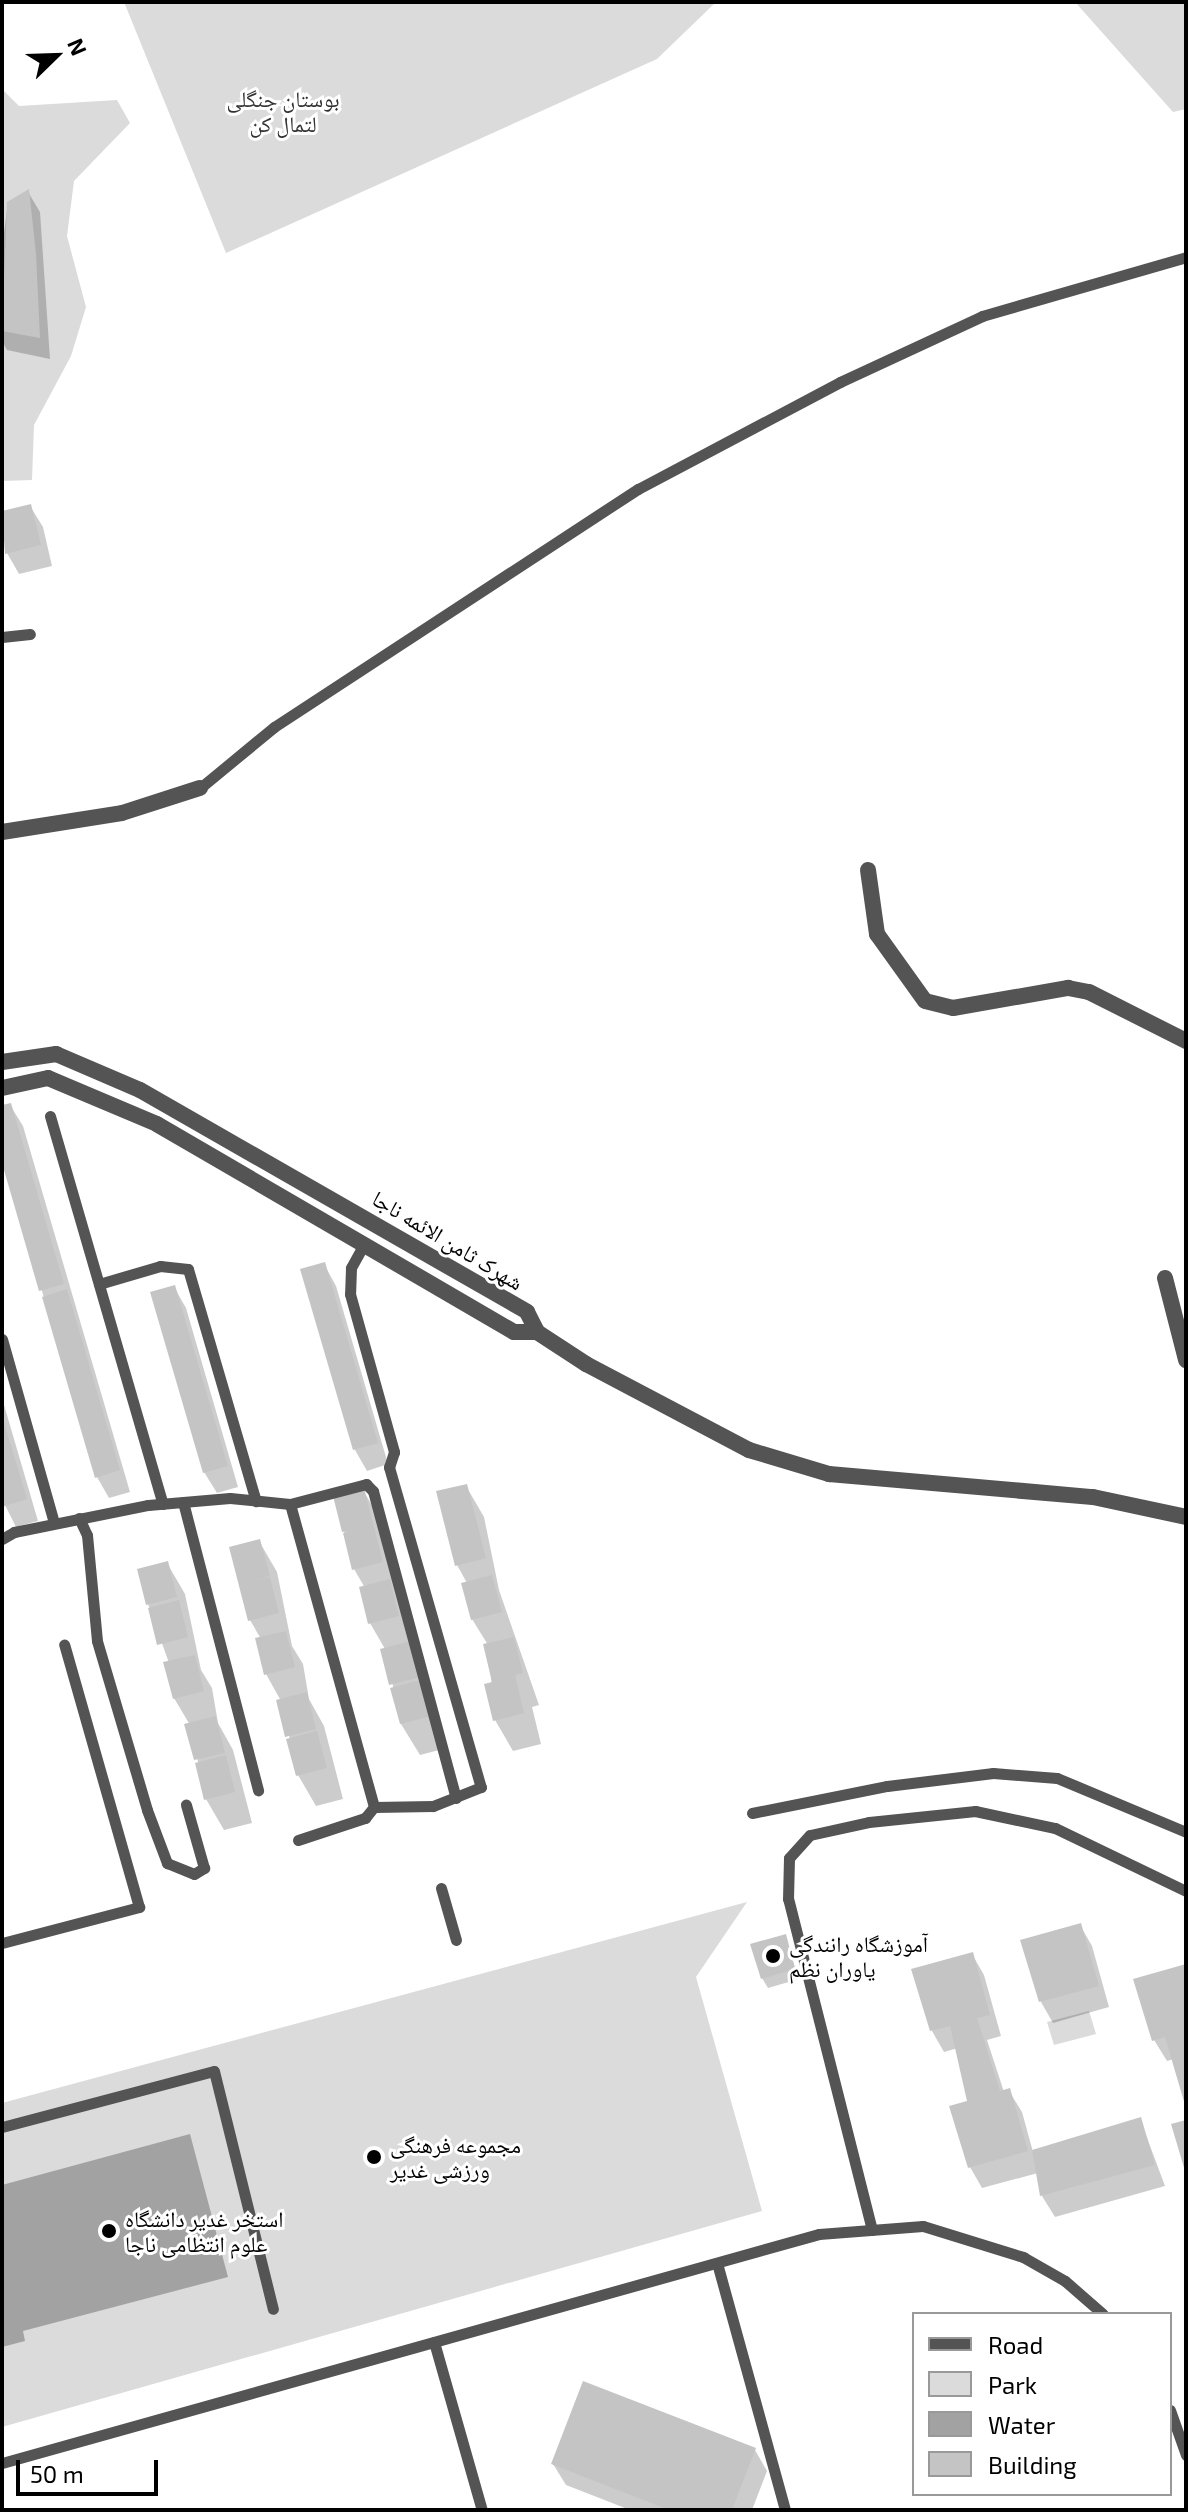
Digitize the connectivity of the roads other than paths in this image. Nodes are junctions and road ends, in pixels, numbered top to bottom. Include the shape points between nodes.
1 (1186, 257) edge
2 (30, 634) dead end
3 (2, 637) edge
4 (200, 788) joint
5 (2, 832) edge
6 (868, 870) dead end
7 (1186, 1041) edge
8 (2, 1062) edge
9 (2, 1088) edge
10 (153, 1097) junction
11 (50, 1116) dead end
12 (143, 1118) junction
13 (375, 1223) junction
14 (363, 1246) junction
15 (1165, 1278) dead end
16 (99, 1284) junction
17 (537, 1332) junction
18 (2, 1339) edge
19 (1186, 1360) edge
20 (256, 1501) junction
21 (183, 1502) junction
22 (163, 1504) junction
23 (290, 1504) junction
24 (1186, 1517) edge
25 (79, 1518) junction
26 (54, 1523) junction
27 (2, 1539) edge
28 (64, 1644) dead end
29 (258, 1790) dead end
30 (456, 1798) junction
31 (186, 1805) dead end
32 (374, 1807) junction
33 (752, 1813) dead end
34 (1186, 1832) edge
35 (298, 1840) dead end
36 (441, 1888) dead end
37 (1186, 1891) edge
38 (456, 1940) dead end
39 (2, 1943) edge
40 (2, 2127) edge
41 (872, 2230) junction
42 (717, 2263) junction
43 (273, 2309) dead end
44 (1101, 2312) edge
45 (434, 2342) junction
46 (1172, 2416) edge
47 (1186, 2455) edge
48 (2, 2463) edge
49 (482, 2510) edge
50 (785, 2510) edge

1 - 4 lane via 982,316 840,382 638,489 274,727
2 - 3 lane
4 - 5 street via 122,813
6 - 7 street via 877,934 925,1001 953,1008 1068,988 1089,992
8 - 10 street, شهرک ثامن الائمه ناجا via 56,1054
9 - 12 street, شهرک ثامن الائمه ناجا via 48,1078
10 - 12 street
10 - 13 street, شهرک ثامن الائمه ناجا
11 - 16 lane
12 - 14 street, شهرک ثامن الائمه ناجا
13 - 14 street
13 - 17 street, شهرک ثامن الائمه ناجا via 527,1312
14 - 17 street, شهرک ثامن الائمه ناجا via 514,1332
14 - 30 lane via 351,1268 350,1294 394,1452 389,1467 481,1787
15 - 19 street
16 - 20 lane via 160,1266 188,1269
16 - 22 lane
17 - 24 street via 586,1364 749,1450 829,1474 1093,1497
18 - 26 lane
20 - 21 lane
20 - 23 lane
21 - 22 lane
21 - 29 lane
22 - 25 lane
23 - 30 lane via 366,1484 373,1491
23 - 32 lane
25 - 26 lane
25 - 31 lane via 87,1535 97,1641 147,1810 167,1863 194,1874 204,1868
26 - 27 lane
28 - 39 lane via 139,1907
30 - 32 lane via 402,1810
32 - 35 lane via 365,1818
33 - 34 lane via 887,1786 993,1773 1057,1778
36 - 38 lane
37 - 41 lane via 1055,1828 975,1811 869,1822 810,1835 789,1858 788,1899
40 - 43 lane via 214,2071
41 - 42 lane via 819,2234
41 - 44 lane via 923,2226 1023,2257 1065,2281
42 - 45 lane
42 - 50 lane
45 - 48 lane
45 - 49 lane
46 - 47 lane

